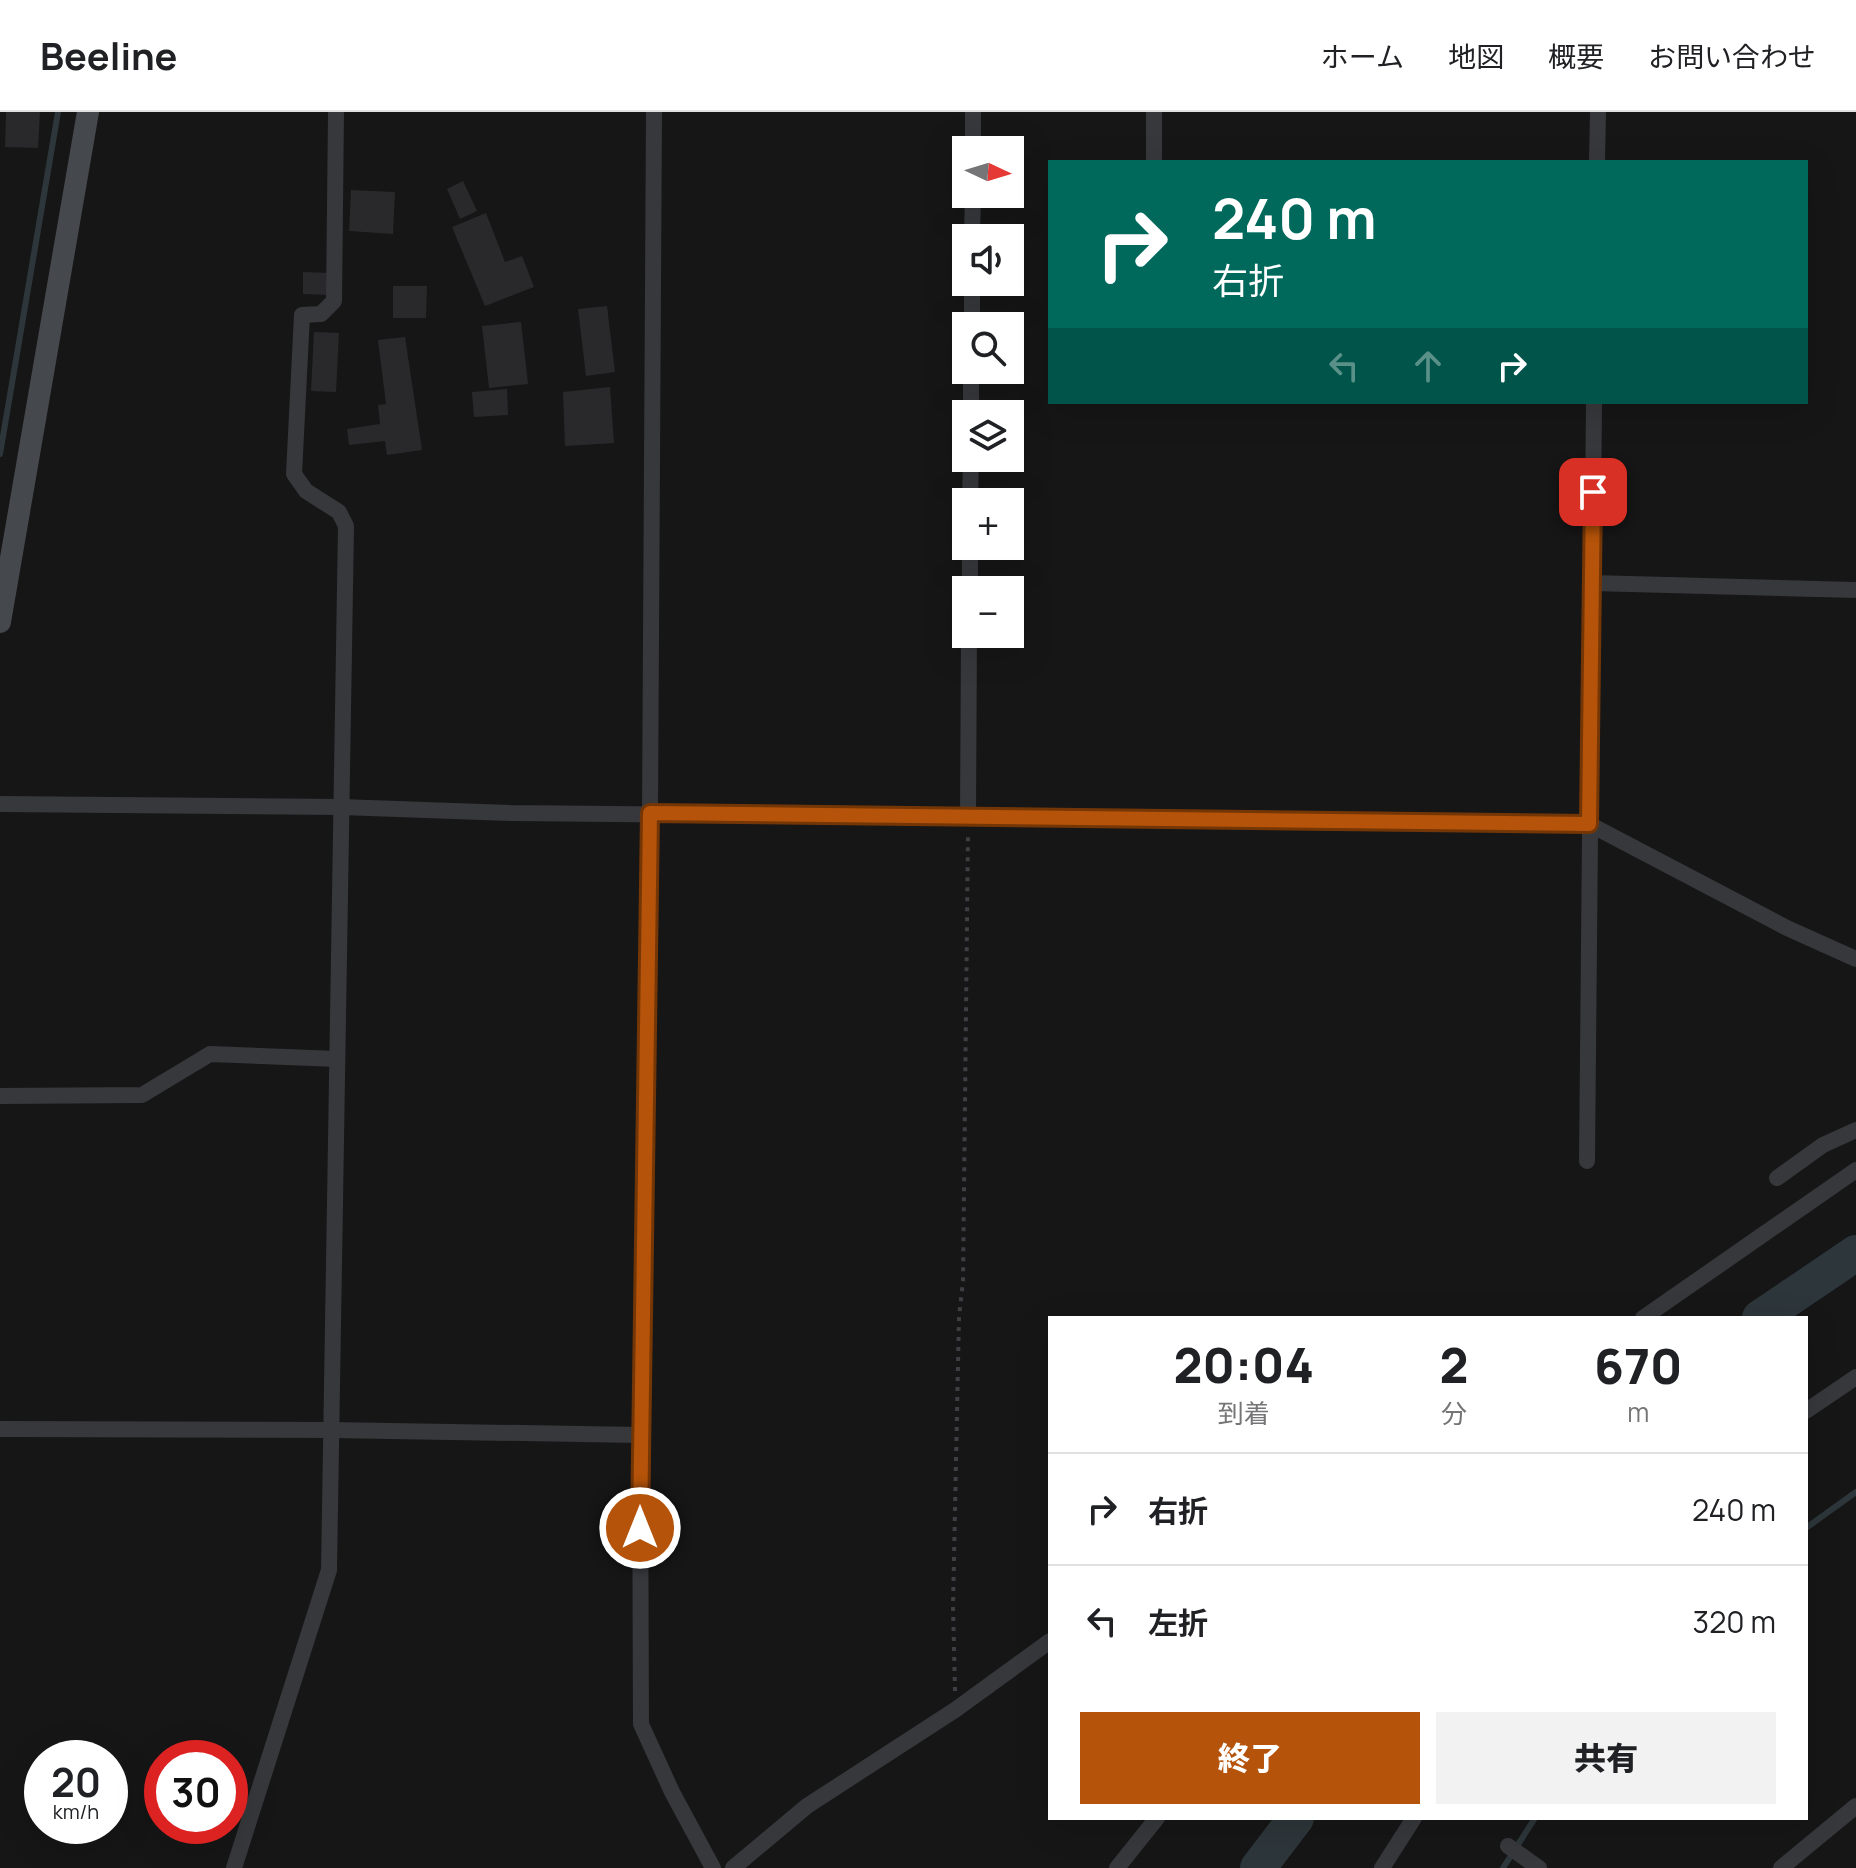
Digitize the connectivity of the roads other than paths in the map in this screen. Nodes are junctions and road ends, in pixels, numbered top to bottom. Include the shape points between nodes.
1 (88, 112) edge
2 (336, 112) edge
3 (654, 112) edge
4 (973, 112) edge
5 (1154, 112) edge
6 (1598, 112) edge
7 (973, 136) edge
8 (1154, 160) edge
9 (1597, 160) edge
10 (1594, 404) edge
11 (1592, 583) junction
12 (1856, 590) edge
13 (0, 622) edge
14 (969, 648) edge
15 (0, 804) edge
16 (341, 807) junction
17 (650, 813) junction
18 (968, 816) junction
19 (1589, 824) junction
20 (1856, 959) edge
21 (337, 1059) junction
22 (0, 1096) edge
23 (1856, 1130) edge
24 (1587, 1161) dead end
25 (1854, 1177) edge
26 (1777, 1178) dead end
27 (1646, 1316) edge
28 (1856, 1377) edge
29 (1808, 1410) edge
30 (0, 1429) edge
31 (331, 1430) junction
32 (640, 1435) junction
33 (1048, 1642) edge
34 (1856, 1806) edge
35 (1155, 1820) edge
36 (1413, 1820) edge
37 (1508, 1846) dead end
38 (234, 1868) edge
39 (713, 1868) edge
40 (733, 1868) edge
41 (1117, 1868) edge
42 (1382, 1868) edge
43 (1539, 1868) edge
44 (1781, 1868) edge

1 - 13 street
2 - 16 street via 334,301 321,314 302,315 294,474 306,491 339,512 346,526
3 - 17 street
4 - 7 street
5 - 8 street
6 - 9 street
10 - 11 street
11 - 12 street
11 - 19 street
14 - 18 street
15 - 16 street
16 - 17 street
16 - 21 street
17 - 18 street
17 - 32 street
18 - 19 street
19 - 20 street
19 - 24 street
21 - 22 street via 210,1054 142,1095
21 - 31 street
23 - 26 street via 1823,1145
25 - 27 street
28 - 29 street
30 - 31 street
31 - 32 street
31 - 38 street via 329,1570
32 - 39 street via 641,1724
33 - 40 street via 807,1806
34 - 44 street
35 - 41 street
36 - 42 street
37 - 43 street

